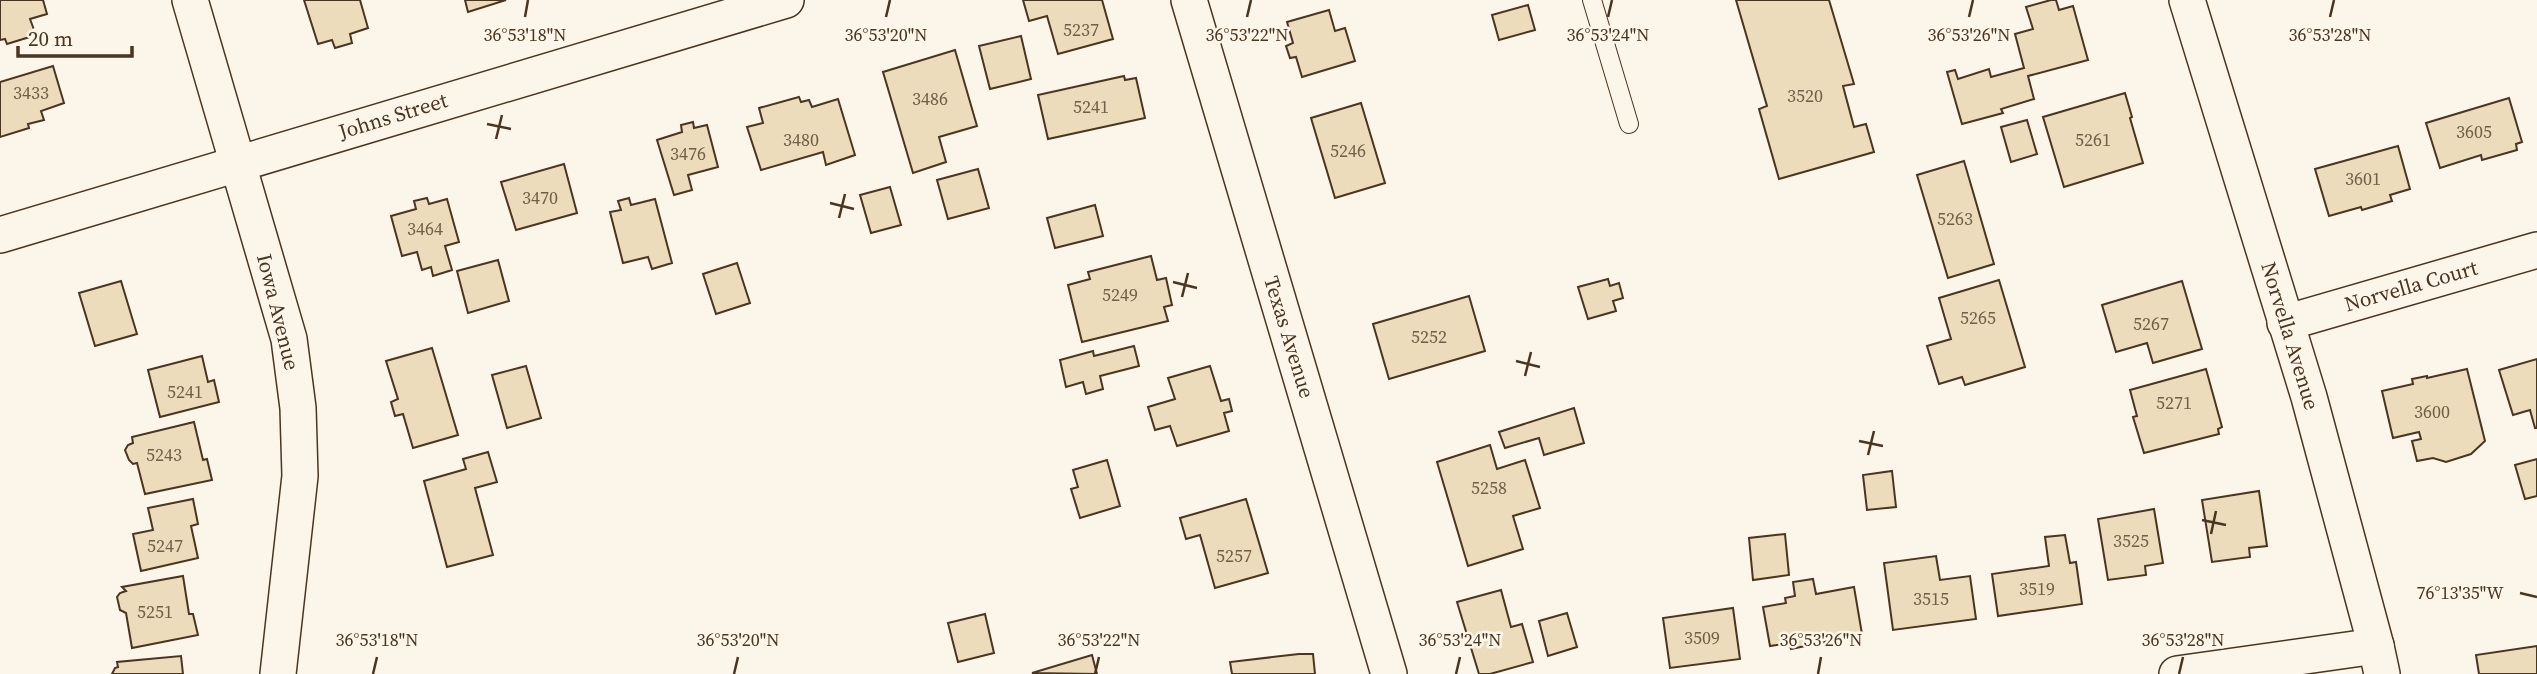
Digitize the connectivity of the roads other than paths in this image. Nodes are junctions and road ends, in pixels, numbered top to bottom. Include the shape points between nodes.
1 (190, 0) edge
2 (786, 0) edge
3 (1189, 0) edge
4 (1592, 0) edge
5 (2187, 0) edge
6 (1629, 124) dead end
7 (238, 162) junction
8 (0, 235) edge
9 (2537, 250) edge
10 (2285, 323) junction
11 (2379, 660) edge
12 (278, 674) edge
13 (1389, 674) edge
14 (2177, 674) edge

1 - 7 street, Iowa Avenue
2 - 7 street, Johns Street
3 - 13 street, Texas Avenue
4 - 6 lane
5 - 10 street, Norvella Avenue
7 - 8 street, Johns Street
7 - 12 street, Iowa Avenue via 289,339 298,408 300,476
9 - 10 street, Norvella Court
10 - 11 street, Norvella Avenue
11 - 14 street

